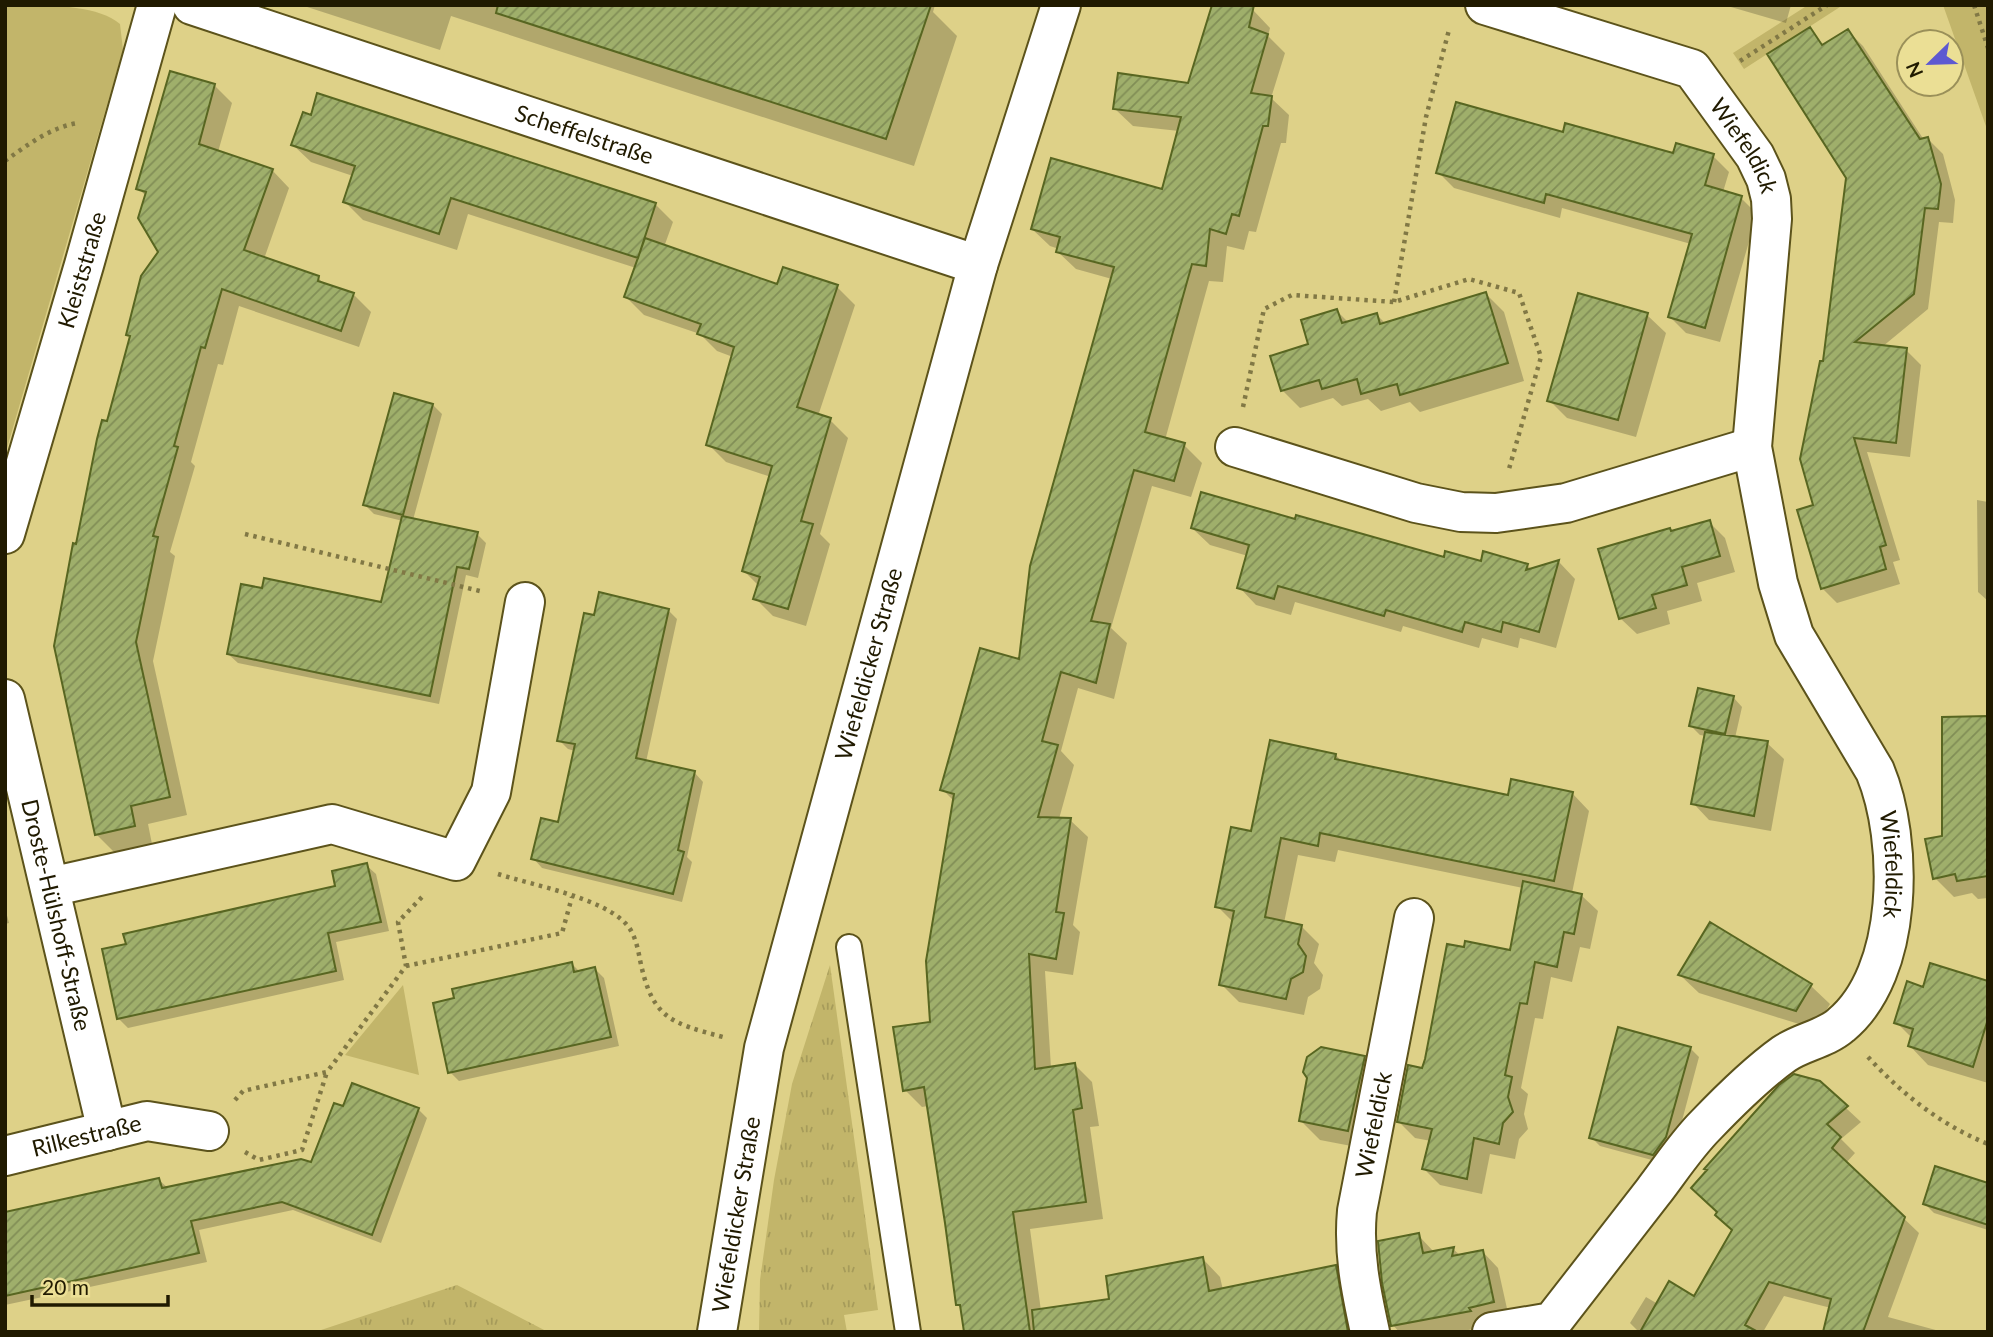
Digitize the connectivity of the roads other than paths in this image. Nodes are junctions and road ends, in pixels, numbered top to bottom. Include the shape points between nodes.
1 (157, 5) edge
2 (192, 5) edge
3 (1061, 5) edge
4 (1469, 12) edge
5 (978, 265) junction
6 (1234, 447) road end
7 (1752, 447) junction
8 (5, 534) edge
9 (525, 602) road end
10 (5, 699) edge
11 (50, 887) junction
12 (1414, 918) dead end
13 (849, 947) dead end
14 (107, 1131) junction
15 (209, 1131) road end
16 (5, 1156) edge
17 (1561, 1327) edge
18 (717, 1332) edge
19 (908, 1332) edge
20 (1370, 1332) edge
21 (1492, 1332) edge

1 - 8 street, Kleiststraße
2 - 5 street, Scheffelstraße
3 - 5 street, Wiefeldicker Straße
4 - 7 street, Wiefeldick via 1692,69 1755,156 1766,179 1772,219
5 - 18 street, Wiefeldicker Straße via 764,1048
6 - 7 street via 1416,503 1496,513 1566,503
7 - 17 street, Wiefeldick via 1778,583 1794,635 1882,789 1894,903 1886,942 1870,992 1840,1026 1786,1052 1704,1127
9 - 11 street via 491,792 456,861 332,824
10 - 11 street, Droste-Hülshoff-Straße
11 - 14 street, Droste-Hülshoff-Straße
12 - 20 street, Wiefeldick via 1354,1239
13 - 19 lane
14 - 15 street, Rilkestraße via 147,1121
14 - 16 street, Rilkestraße
17 - 21 street, Wiefeldick

